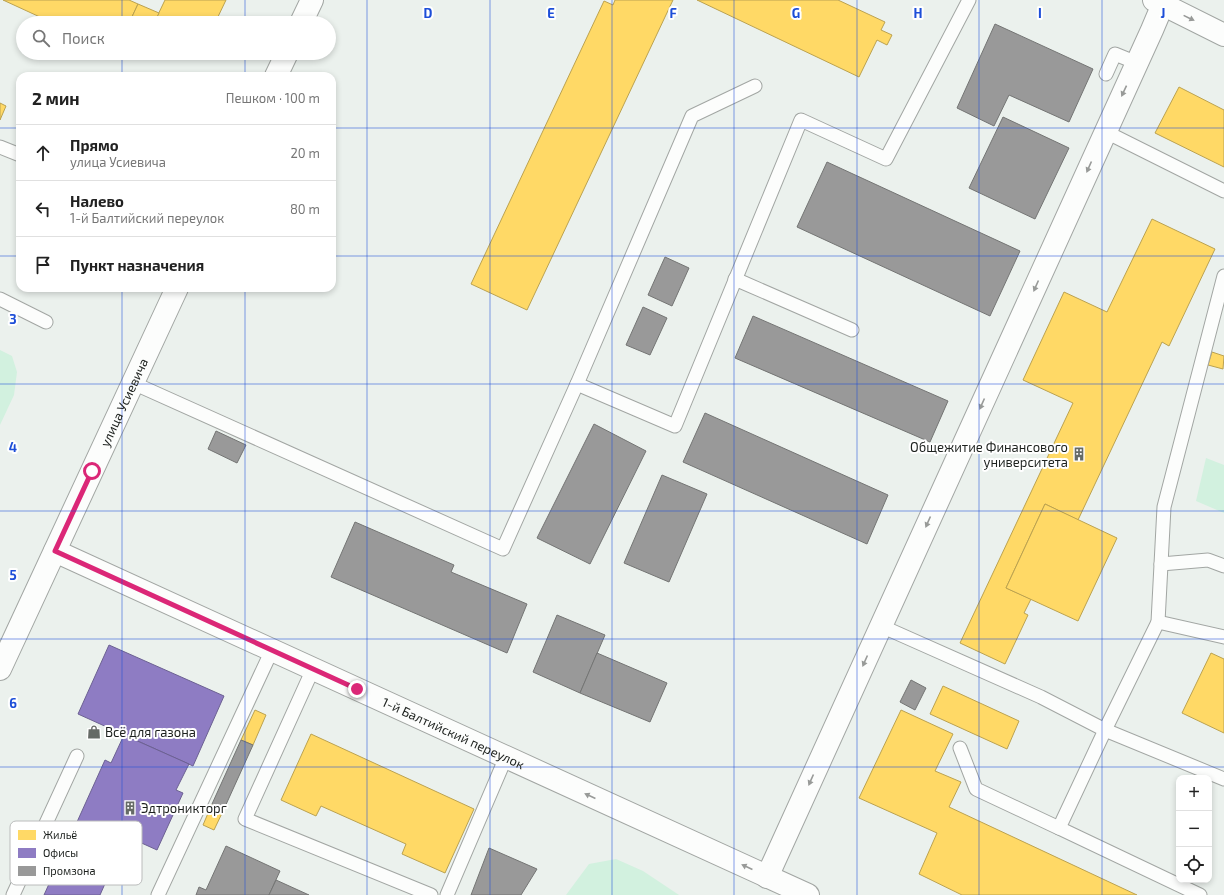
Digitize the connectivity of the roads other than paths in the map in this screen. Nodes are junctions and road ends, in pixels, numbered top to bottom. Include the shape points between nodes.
1 (312, 0) edge
2 (969, 0) edge
3 (1158, 2) edge
4 (304, 16) edge
5 (1224, 35) edge
6 (284, 60) edge
7 (1137, 63) junction
8 (278, 72) edge
9 (1106, 74) dead end
10 (755, 86) dead end
11 (1106, 132) junction
12 (0, 147) edge
13 (16, 153) edge
14 (1224, 191) edge
15 (1224, 276) edge
16 (735, 279) junction
17 (176, 292) edge
18 (0, 299) edge
19 (46, 322) dead end
20 (852, 330) dead end
21 (133, 383) junction
22 (577, 384) junction
23 (55, 551) junction
24 (1161, 564) junction
25 (1224, 566) edge
26 (1158, 622) junction
27 (881, 626) junction
28 (1224, 636) edge
29 (272, 650) junction
30 (0, 669) edge
31 (314, 670) junction
32 (1105, 730) junction
33 (960, 748) dead end
34 (77, 756) dead end
35 (506, 757) junction
36 (1224, 779) edge
37 (47, 821) edge
38 (1059, 828) junction
39 (767, 877) junction
40 (18, 885) edge
41 (13, 895) edge
42 (158, 895) edge
43 (431, 895) edge
44 (447, 895) edge
45 (808, 895) edge
46 (1200, 895) edge

1 - 4 street
2 - 16 lane via 886,160 801,120
3 -> 5 street
3 - 7 street
6 - 8 street
7 - 9 lane via 1114,54
7 -> 11 street
10 - 22 lane via 692,116
11 - 14 lane
11 -> 27 street
12 - 13 lane
15 - 24 lane via 1164,507
16 - 20 lane
16 - 22 lane via 675,426
17 - 21 street, улица Усиевича
18 - 19 lane
21 - 22 lane via 503,549
21 - 23 street, улица Усиевича
23 - 29 street, 1-й Балтийский переулок
23 - 30 street, улица Усиевича
24 - 25 lane via 1208,560
24 - 26 lane
26 - 28 lane
26 - 32 lane
27 - 32 lane via 1041,696
27 -> 39 street
29 - 31 street, 1-й Балтийский переулок
29 - 42 lane
31 - 35 street, 1-й Балтийский переулок
31 - 43 lane via 245,819
32 - 36 lane
32 - 38 lane
33 - 38 lane via 976,789
34 - 37 lane
39 -> 35 street, 1-й Балтийский переулок
35 - 44 lane
38 - 46 lane
39 - 45 street, 1-й Балтийский переулок
40 - 41 lane

